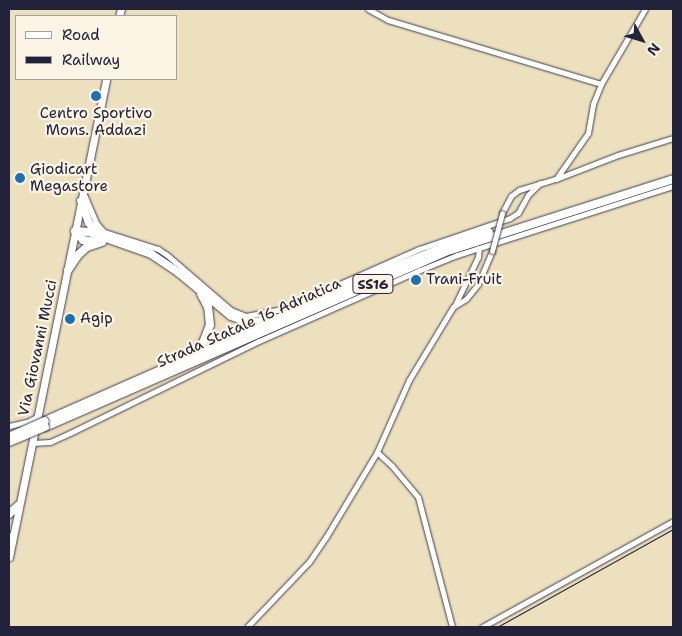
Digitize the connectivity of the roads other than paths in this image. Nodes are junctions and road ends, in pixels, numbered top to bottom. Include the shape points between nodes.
1 (368, 9) edge
2 (645, 9) edge
3 (106, 80) edge
4 (601, 84) junction
5 (673, 138) edge
6 (673, 177) edge
7 (556, 179) junction
8 (540, 183) junction
9 (673, 186) edge
10 (83, 192) junction
11 (81, 201) junction
12 (75, 231) junction
13 (101, 239) junction
14 (479, 248) junction
15 (68, 270) junction
16 (197, 288) junction
17 (453, 307) junction
18 (294, 311) junction
19 (134, 382) junction
20 (42, 422) junction
21 (9, 426) edge
22 (9, 437) edge
23 (9, 443) edge
24 (32, 443) junction
25 (377, 452) junction
26 (19, 505) junction
27 (9, 514) edge
28 (673, 521) edge
29 (10, 540) edge
30 (9, 557) edge
31 (248, 627) edge
32 (452, 627) edge
33 (482, 627) edge

1 - 4 street via 388,20
2 - 4 street
3 - 10 main road, Via Giovanni Mucci
4 - 7 street via 593,104 588,133
5 - 7 street via 618,154
6 - 18 highway, Strada Statale 16 Adriatica / SS16 via 446,246
6 - 20 highway, Strada Statale 16 Adriatica / SS16 via 451,250
7 - 8 street
8 - 10 street via 528,195 518,213 510,218 419,249 283,309 246,316 231,310 167,254 100,228
8 - 17 street, bridge via 512,196 502,213 492,251 478,284 466,299
9 - 14 street
10 - 11 main road, Via Giovanni Mucci
11 - 12 main road, Via Giovanni Mucci
11 - 13 highway via 89,223
12 - 13 highway, SS16 via 83,240
12 - 15 main road, Via Giovanni Mucci
13 - 15 highway, SS16 via 78,255
13 - 16 highway, SS16 via 151,254
14 - 17 street via 478,257
14 - 24 street via 420,270 259,341 50,442
15 - 20 main road, Via Giovanni Mucci
16 - 18 highway, SS16 via 231,316 248,322
16 - 19 highway, SS16 via 210,315 208,334 203,343
17 - 25 street via 408,380
18 - 19 highway, Strada Statale 16 Adriatica / SS16
19 - 20 highway, Strada Statale 16 Adriatica / SS16
20 - 21 street
20 - 22 highway, Strada Statale 16 Adriatica / SS16, bridge
20 - 23 highway, Strada Statale 16 Adriatica / SS16, bridge
20 - 24 main road, Via Giovanni Mucci
24 - 26 main road, Via Giovanni Mucci
25 - 31 street via 309,562
25 - 32 street via 418,497
26 - 27 highway
26 - 29 main road, Via Giovanni Mucci
28 - 33 street
29 - 30 main road, Via Giovanni Mucci

